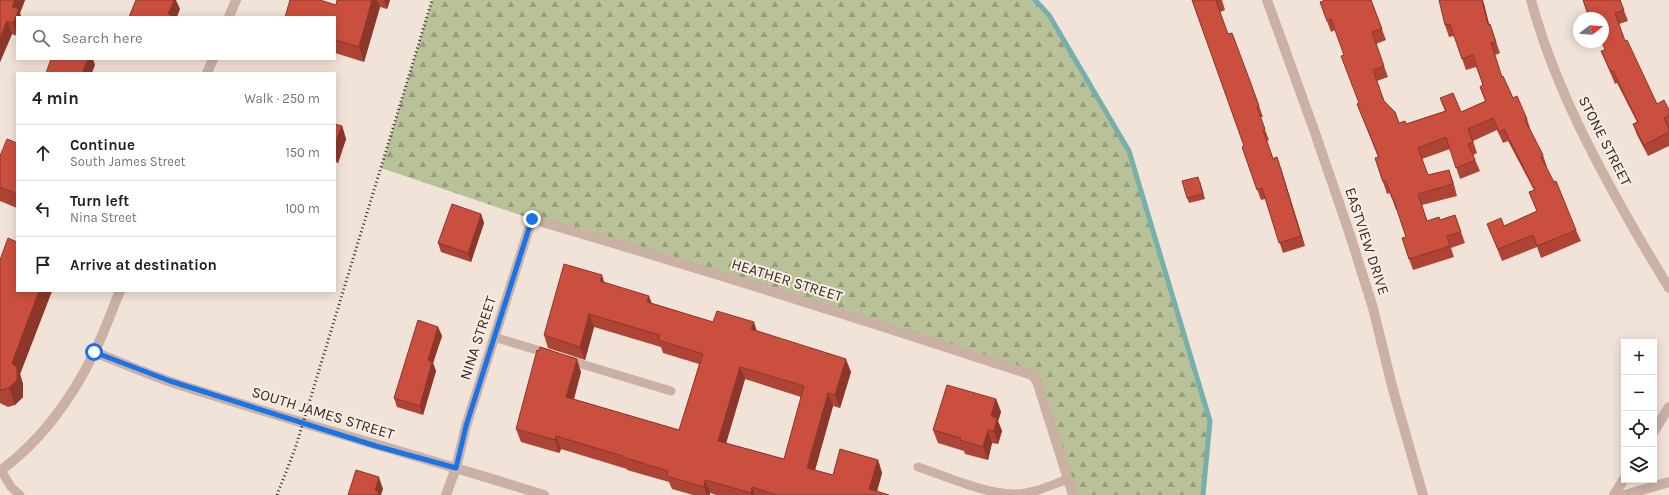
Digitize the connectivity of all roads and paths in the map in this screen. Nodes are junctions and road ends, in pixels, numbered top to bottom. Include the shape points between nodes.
1 (236, 0) edge
2 (1267, 0) edge
3 (1530, 0) edge
4 (229, 16) edge
5 (213, 60) edge
6 (207, 72) edge
7 (532, 219) joint
8 (1669, 288) edge
9 (120, 292) edge
10 (494, 337) junction
11 (94, 352) junction
12 (671, 392) dead end
13 (1669, 407) edge
14 (1657, 426) edge
15 (918, 467) dead end
16 (456, 468) junction
17 (1, 471) edge
18 (1068, 479) junction
19 (1669, 482) edge
20 (1622, 483) edge
21 (20, 495) edge
22 (446, 495) edge
23 (544, 495) edge
24 (1073, 495) edge
25 (1423, 495) edge
26 (1614, 495) edge
27 (1625, 495) edge

1 - 4 street
2 - 25 street, EASTVIEW DRIVE via 1314,127 1354,247
3 - 8 street, STONE STREET via 1575,120 1630,224
5 - 6 street
7 - 10 street, NINA STREET
7 - 18 street, HEATHER STREET via 898,330 1032,375 1038,381
9 - 11 street
10 - 12 lane
10 - 16 street, NINA STREET via 466,426
11 - 16 street, SOUTH JAMES STREET via 170,381 376,446
11 - 17 street via 70,397 42,433
13 - 14 street
15 - 18 lane via 996,493 1028,492
16 - 22 street, NINA STREET
16 - 23 street, SOUTH JAMES STREET
17 - 21 lane via 11,487
18 - 24 street
19 - 27 street
20 - 26 street

